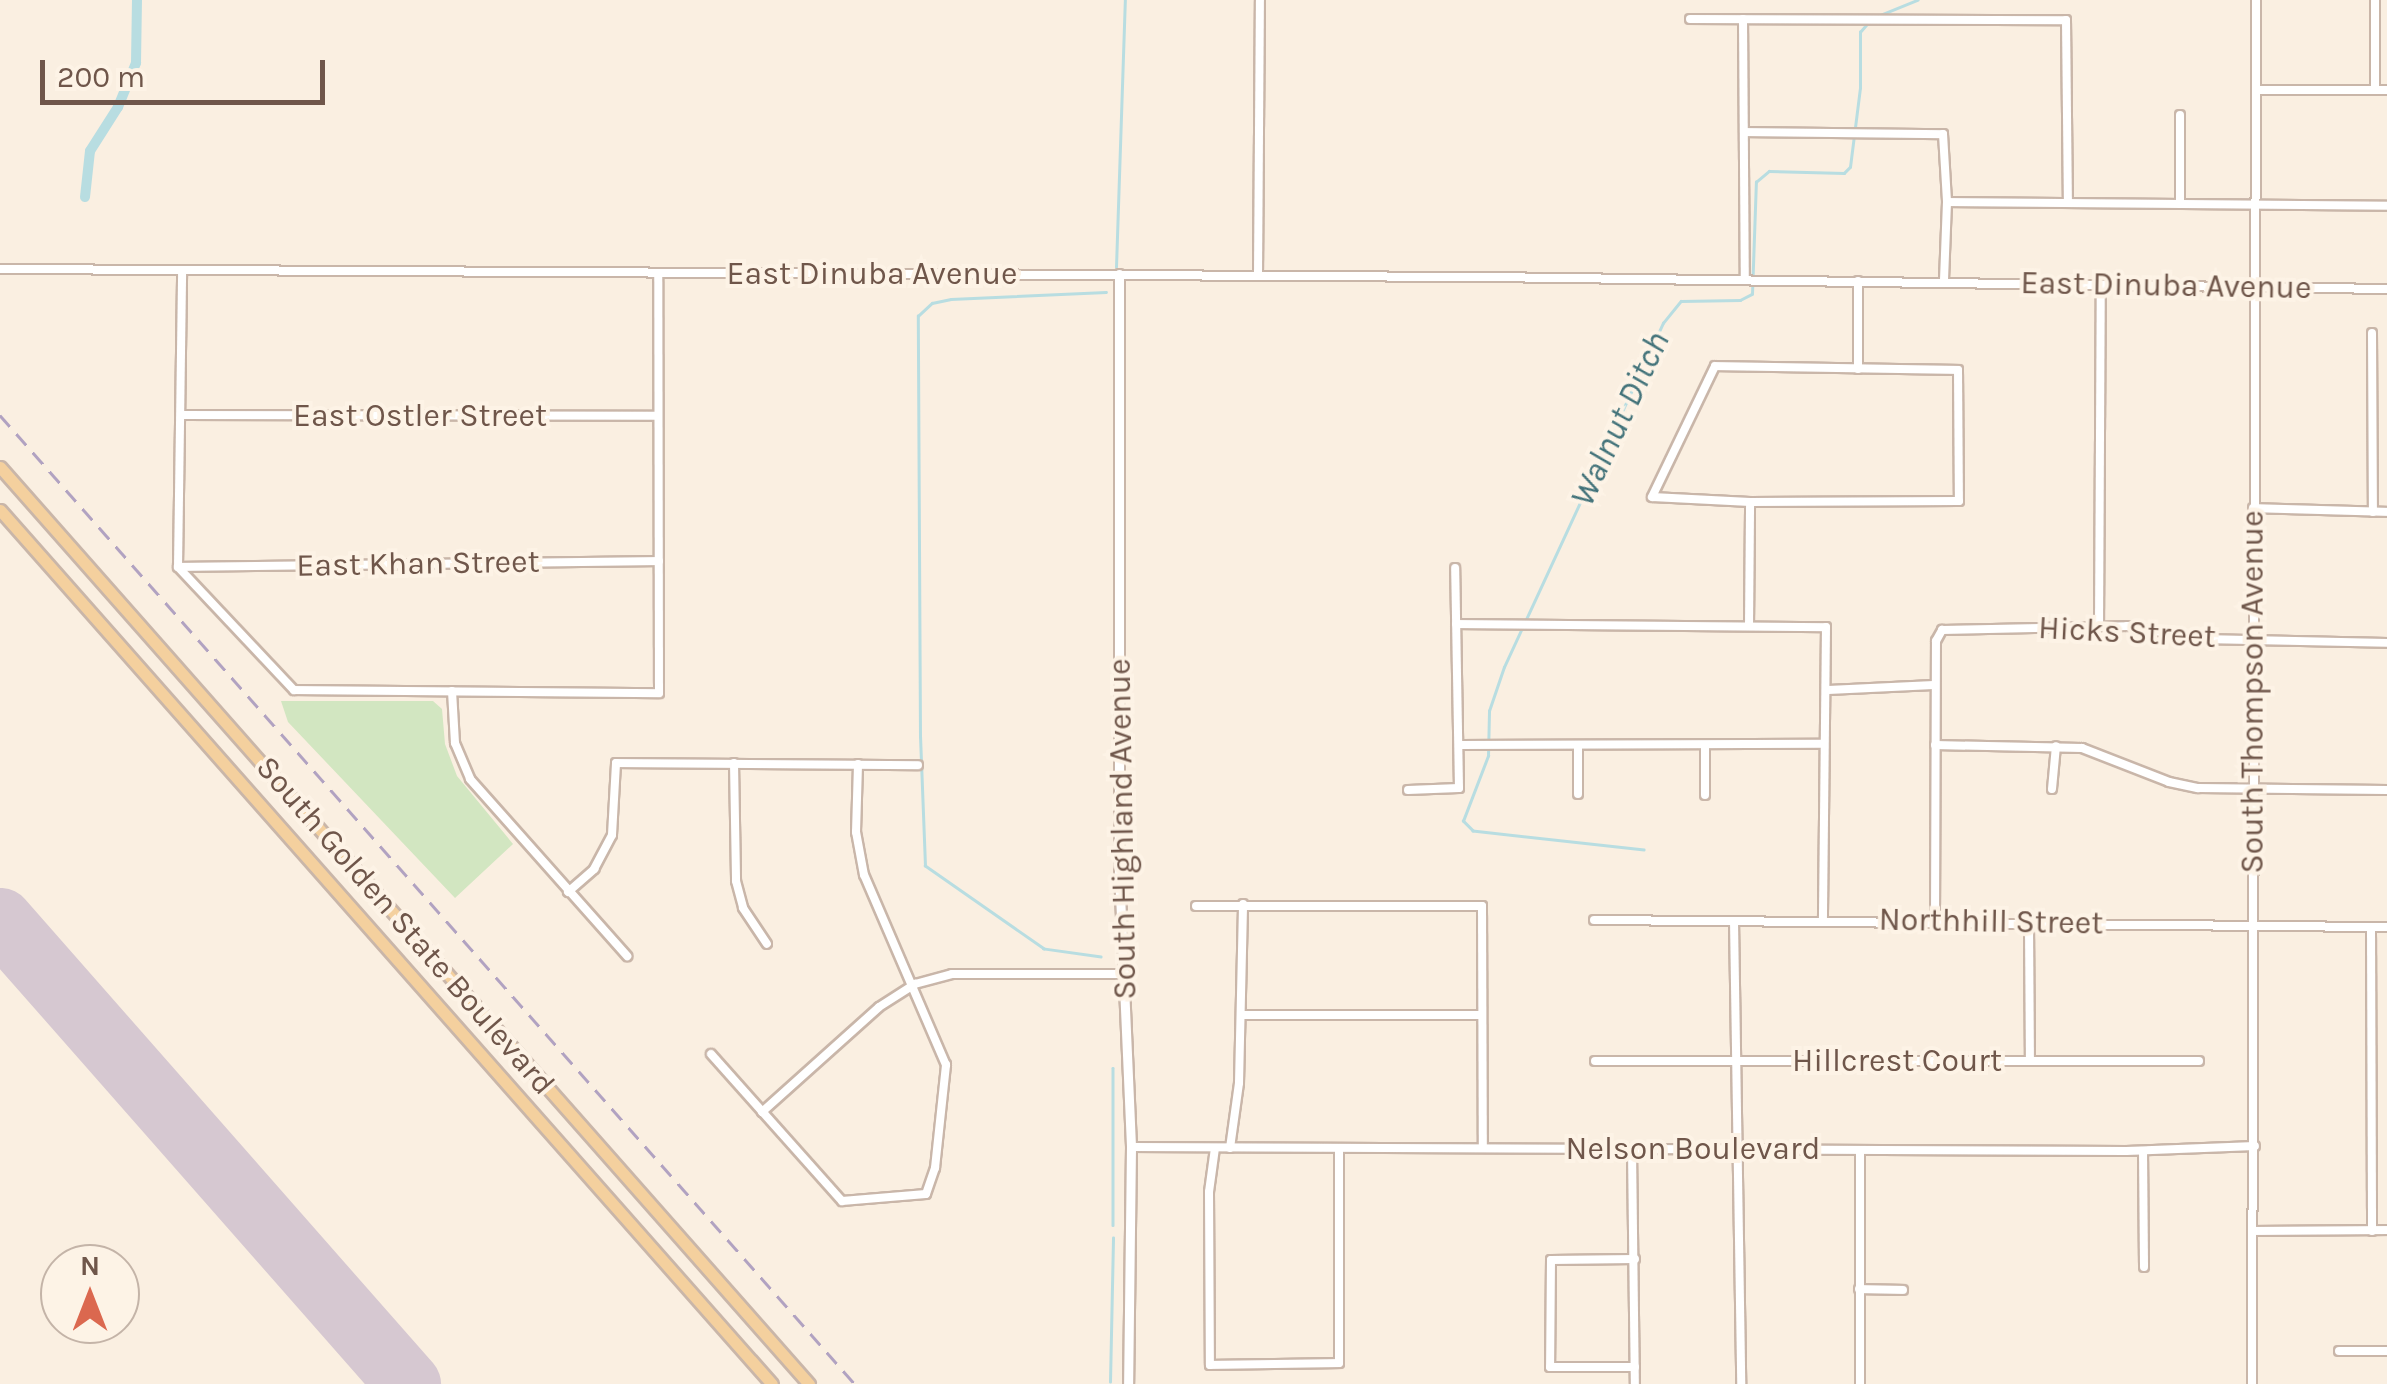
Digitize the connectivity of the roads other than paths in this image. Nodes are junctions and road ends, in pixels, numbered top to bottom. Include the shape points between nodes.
1 (1260, 0) edge
2 (2256, 0) edge
3 (2375, 0) edge
4 (1690, 19) dead end
5 (1742, 19) junction
6 (2258, 90) junction
7 (2375, 90) junction
8 (2387, 90) edge
9 (2180, 115) dead end
10 (1744, 132) junction
11 (1947, 202) junction
12 (2068, 203) junction
13 (2180, 204) junction
14 (2254, 205) junction
15 (2387, 206) edge
16 (0, 269) edge
17 (182, 270) junction
18 (658, 274) junction
19 (1119, 274) junction
20 (1258, 275) junction
21 (1744, 279) junction
22 (1944, 280) junction
23 (1858, 281) junction
24 (2101, 286) junction
25 (2256, 288) junction
26 (2387, 289) edge
27 (2372, 334) dead end
28 (1858, 369) junction
29 (2372, 393) junction
30 (2387, 393) edge
31 (181, 415) junction
32 (658, 416) junction
33 (0, 467) edge
34 (1750, 502) junction
35 (2252, 508) junction
36 (0, 510) edge
37 (2373, 512) junction
38 (2387, 512) edge
39 (658, 561) junction
40 (178, 567) junction
41 (1455, 568) dead end
42 (1456, 624) junction
43 (1749, 626) junction
44 (2098, 626) junction
45 (2251, 640) junction
46 (2387, 643) edge
47 (1936, 685) junction
48 (1827, 690) junction
49 (452, 691) junction
50 (1823, 744) junction
51 (1935, 745) junction
52 (1458, 746) junction
53 (1578, 746) junction
54 (1705, 746) junction
55 (2056, 746) junction
56 (734, 763) junction
57 (858, 764) junction
58 (918, 764) dead end
59 (2052, 788) dead end
60 (1408, 790) dead end
61 (2252, 790) junction
62 (2387, 790) edge
63 (1578, 794) dead end
64 (1705, 795) dead end
65 (568, 892) junction
66 (1244, 904) junction
67 (1196, 906) dead end
68 (1594, 920) dead end
69 (1734, 920) junction
70 (1823, 920) junction
71 (1935, 922) junction
72 (2254, 922) junction
73 (2029, 925) junction
74 (2387, 927) edge
75 (2371, 928) junction
76 (767, 944) dead end
77 (626, 956) dead end
78 (1126, 974) junction
79 (915, 984) junction
80 (1481, 1015) junction
81 (1241, 1016) junction
82 (711, 1054) dead end
83 (1595, 1061) dead end
84 (1736, 1061) junction
85 (2030, 1061) junction
86 (2199, 1061) dead end
87 (762, 1112) junction
88 (2256, 1146) junction
89 (1131, 1147) junction
90 (1216, 1148) junction
91 (1230, 1148) junction
92 (1339, 1148) junction
93 (1483, 1148) junction
94 (1632, 1150) junction
95 (1740, 1150) junction
96 (1860, 1150) junction
97 (2143, 1151) junction
98 (2372, 1230) junction
99 (2387, 1230) edge
100 (2255, 1231) junction
101 (1635, 1260) junction
102 (2144, 1267) dead end
103 (1859, 1289) junction
104 (1903, 1290) dead end
105 (2339, 1351) dead end
106 (2387, 1351) edge
107 (1635, 1367) junction
108 (772, 1384) edge
109 (809, 1384) edge
110 (1128, 1384) edge
111 (1636, 1384) edge
112 (1741, 1384) edge
113 (1860, 1384) edge
114 (2252, 1384) edge

1 - 20 street
2 - 6 street, South Thompson Avenue
3 - 7 street
4 - 5 street
5 - 10 street
5 - 12 street via 2066,20
6 - 7 street
6 - 14 street, South Thompson Avenue
7 - 8 street
9 - 13 street
10 - 11 street via 1943,134
10 - 21 street
11 - 12 street
11 - 22 street
12 - 13 street
13 - 14 street
14 - 15 street
14 - 25 street, South Thompson Avenue
16 - 17 street, East Dinuba Avenue
17 - 18 street, East Dinuba Avenue
17 - 31 street
18 - 19 street, East Dinuba Avenue
18 - 32 street
19 - 20 street, East Dinuba Avenue
19 - 78 street, South Highland Avenue via 1119,870
20 - 21 street, East Dinuba Avenue
21 - 23 street, East Dinuba Avenue
22 - 23 street, East Dinuba Avenue
22 - 24 street, East Dinuba Avenue
23 - 28 street
24 - 25 street, East Dinuba Avenue
24 - 44 street
25 - 26 street, East Dinuba Avenue
25 - 35 street, South Thompson Avenue
27 - 29 street
28 - 34 street via 1715,366 1652,497
28 - 34 street via 1958,370 1959,501
29 - 30 street
29 - 37 street
31 - 32 street, East Ostler Street
31 - 40 street
32 - 39 street
33 - 109 main road, South Golden State Boulevard
34 - 43 street
35 - 37 street
35 - 45 street, South Thompson Avenue
36 - 108 main road, South Golden State Boulevard
37 - 38 street
39 - 40 street, East Khan Street
39 - 49 street via 659,693
40 - 49 street via 294,690
41 - 42 street
42 - 43 street
42 - 52 street
43 - 48 street via 1826,627
44 - 45 street, Hicks Street
44 - 47 street, Hicks Street via 1950,626 1936,642
45 - 46 street, Hicks Street
45 - 61 street, South Thompson Avenue
47 - 48 street
47 - 51 street
48 - 50 street
49 - 65 street via 455,743 470,779
50 - 54 street
50 - 70 street
51 - 55 street
51 - 71 street
52 - 53 street
52 - 60 street via 1458,788
53 - 54 street
53 - 63 street
54 - 64 street
55 - 59 street
55 - 61 street via 2095,751 2184,786
56 - 57 street
56 - 65 street via 616,763 612,835 594,870
56 - 76 street via 736,880 743,908
57 - 58 street
57 - 79 street via 858,852
61 - 62 street
61 - 72 street, South Thompson Avenue
65 - 77 street
66 - 67 street
66 - 80 street via 1482,906
66 - 81 street
68 - 69 street, Northhill Street
69 - 70 street, Northhill Street
69 - 84 street
70 - 71 street, Northhill Street
71 - 73 street, Northhill Street
72 - 73 street, Northhill Street
72 - 75 street, Northhill Street
72 - 88 street, South Thompson Avenue
73 - 85 street
74 - 75 street, Northhill Street
75 - 98 street
78 - 79 street via 952,974
78 - 89 street, South Highland Avenue
79 - 87 street
79 - 87 street via 946,1065 926,1194 842,1201
80 - 81 street
80 - 93 street
81 - 91 street
82 - 87 street
83 - 84 street, Hillcrest Court
84 - 85 street, Hillcrest Court
84 - 95 street
85 - 86 street, Hillcrest Court
88 - 97 street, Nelson Boulevard
88 - 100 street, South Thompson Avenue
89 - 90 street, Nelson Boulevard
89 - 110 street, South Highland Avenue
90 - 91 street, Nelson Boulevard
90 - 92 street via 1209,1192 1210,1365 1339,1363
91 - 92 street, Nelson Boulevard
92 - 93 street, Nelson Boulevard
93 - 94 street, Nelson Boulevard
94 - 95 street, Nelson Boulevard
94 - 101 street
95 - 96 street, Nelson Boulevard
95 - 112 street
96 - 97 street, Nelson Boulevard
96 - 103 street
97 - 102 street
98 - 99 street
98 - 100 street
100 - 114 street, South Thompson Avenue
101 - 107 street
101 - 107 street via 1551,1260 1550,1366
103 - 104 street
103 - 113 street
105 - 106 street
107 - 111 street

